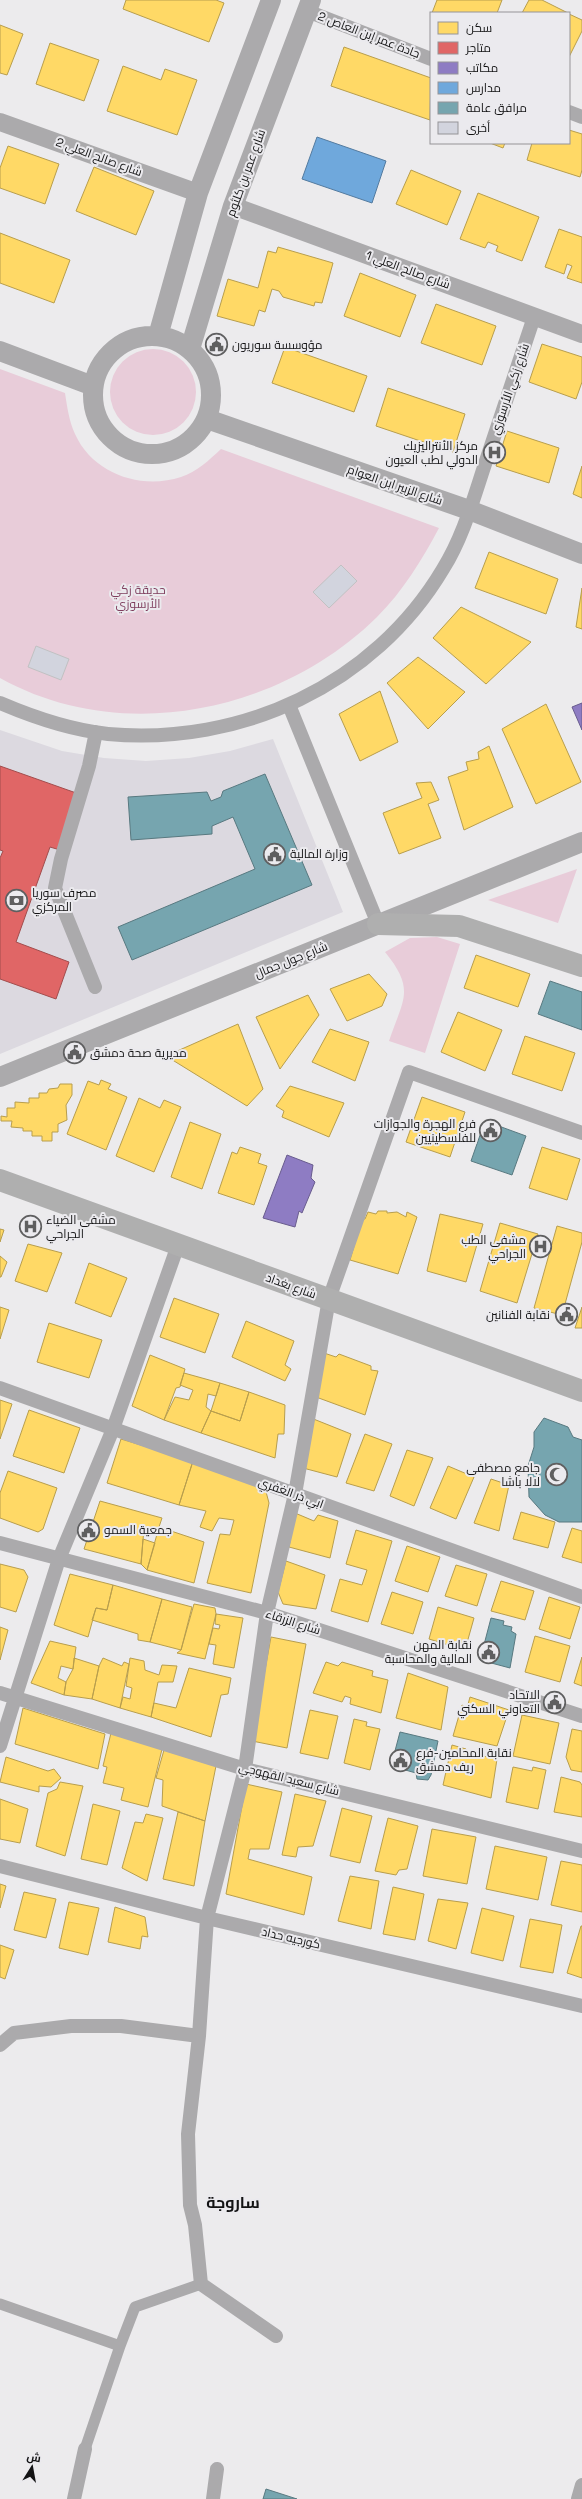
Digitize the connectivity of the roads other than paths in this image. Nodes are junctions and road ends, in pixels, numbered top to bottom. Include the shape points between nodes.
1 (271, 0) edge
2 (309, 6) edge
3 (430, 59) edge
4 (570, 112) edge
5 (582, 117) edge
6 (0, 122) edge
7 (198, 193) junction
8 (233, 206) junction
9 (534, 317) junction
10 (582, 334) edge
11 (158, 336) junction
12 (190, 349) junction
13 (0, 351) edge
14 (93, 386) junction
15 (207, 419) junction
16 (469, 510) junction
17 (582, 554) edge
18 (0, 703) edge
19 (289, 705) junction
20 (96, 732) junction
21 (582, 842) edge
22 (378, 924) junction
23 (582, 966) edge
24 (95, 987) dead end
25 (0, 1077) edge
26 (582, 1133) edge
27 (0, 1180) edge
28 (178, 1245) junction
29 (329, 1300) junction
30 (0, 1388) edge
31 (582, 1391) edge
32 (113, 1429) junction
33 (295, 1494) junction
34 (0, 1543) edge
35 (59, 1559) junction
36 (582, 1597) edge
37 (267, 1613) junction
38 (0, 1693) edge
39 (16, 1698) junction
40 (582, 1716) edge
41 (0, 1746) edge
42 (246, 1769) junction
43 (582, 1851) edge
44 (0, 1866) edge
45 (207, 1918) junction
46 (582, 2006) edge
47 (199, 2036) junction
48 (0, 2045) edge
49 (201, 2284) junction
50 (0, 2304) edge
51 (276, 2336) dead end
52 (120, 2346) junction
53 (86, 2449) joint
54 (217, 2469) dead end
55 (582, 2484) edge
56 (74, 2499) edge
57 (213, 2499) edge
58 (578, 2499) edge

1 - 7 main road
2 - 3 street, جادة عمر إبن العاص 2
2 - 8 main road, شارع عمر بن كلثوم
4 - 5 street
6 - 7 street, شارع صالح العلي 2
7 - 11 main road
8 - 9 street, شارع صالح العلي 1
8 - 12 main road, شارع عمر بن كلثوم
9 - 10 street, شارع صالح العلي 1
9 - 16 street, شارع زكي الأرسوزي
11 - 12 main road via 175,340
11 - 14 main road via 140,337 123,343 109,354 98,369
12 - 15 main road via 203,364 210,382 212,401
13 - 14 main road
14 - 15 main road via 93,403 98,420 107,435 121,447 138,453 155,455 173,452 195,437
15 - 16 main road, شارع الزبير ابن العوام
16 - 17 main road, شارع الزبير ابن العوام
16 - 19 street, شارع زكي الأرسوزي via 461,535 443,570 421,602 395,632 366,659 334,682
18 - 20 street, شارع زكي الأرسوزي via 45,720
19 - 20 street, شارع زكي الأرسوزي via 248,722 186,734 146,736
19 - 22 street
20 - 24 street via 55,888
21 - 22 main road, شارع جول جمال
22 - 23 main road via 459,926
22 - 25 main road, شارع جول جمال
26 - 29 street via 409,1072
27 - 28 main road, شارع بغداد
28 - 29 main road, شارع بغداد
28 - 32 street
29 - 31 main road, شارع بغداد
29 - 33 street
30 - 32 street, ابي ذر الغفري
32 - 33 street, ابي ذر الغفري
32 - 35 street
33 - 36 street, ابي ذر الغفري
33 - 37 street
34 - 35 street, شارع الزرقاء
35 - 37 street, شارع الزرقاء
35 - 39 street
37 - 40 street, شارع الزرقاء
37 - 42 street
38 - 39 street, شارع سعيد القهوجي
39 - 41 street
39 - 42 street, شارع سعيد القهوجي
42 - 43 street, شارع سعيد القهوجي
42 - 45 street
44 - 45 street, كورجيه حداد
45 - 46 street, كورجيه حداد
45 - 47 street
47 - 48 street via 121,2026 71,2026 14,2033
47 - 49 street via 188,2134 190,2205 195,2225
49 - 51 street
49 - 52 street via 135,2307
50 - 52 street
52 - 53 street
53 - 56 street
54 - 57 street
55 - 58 street

